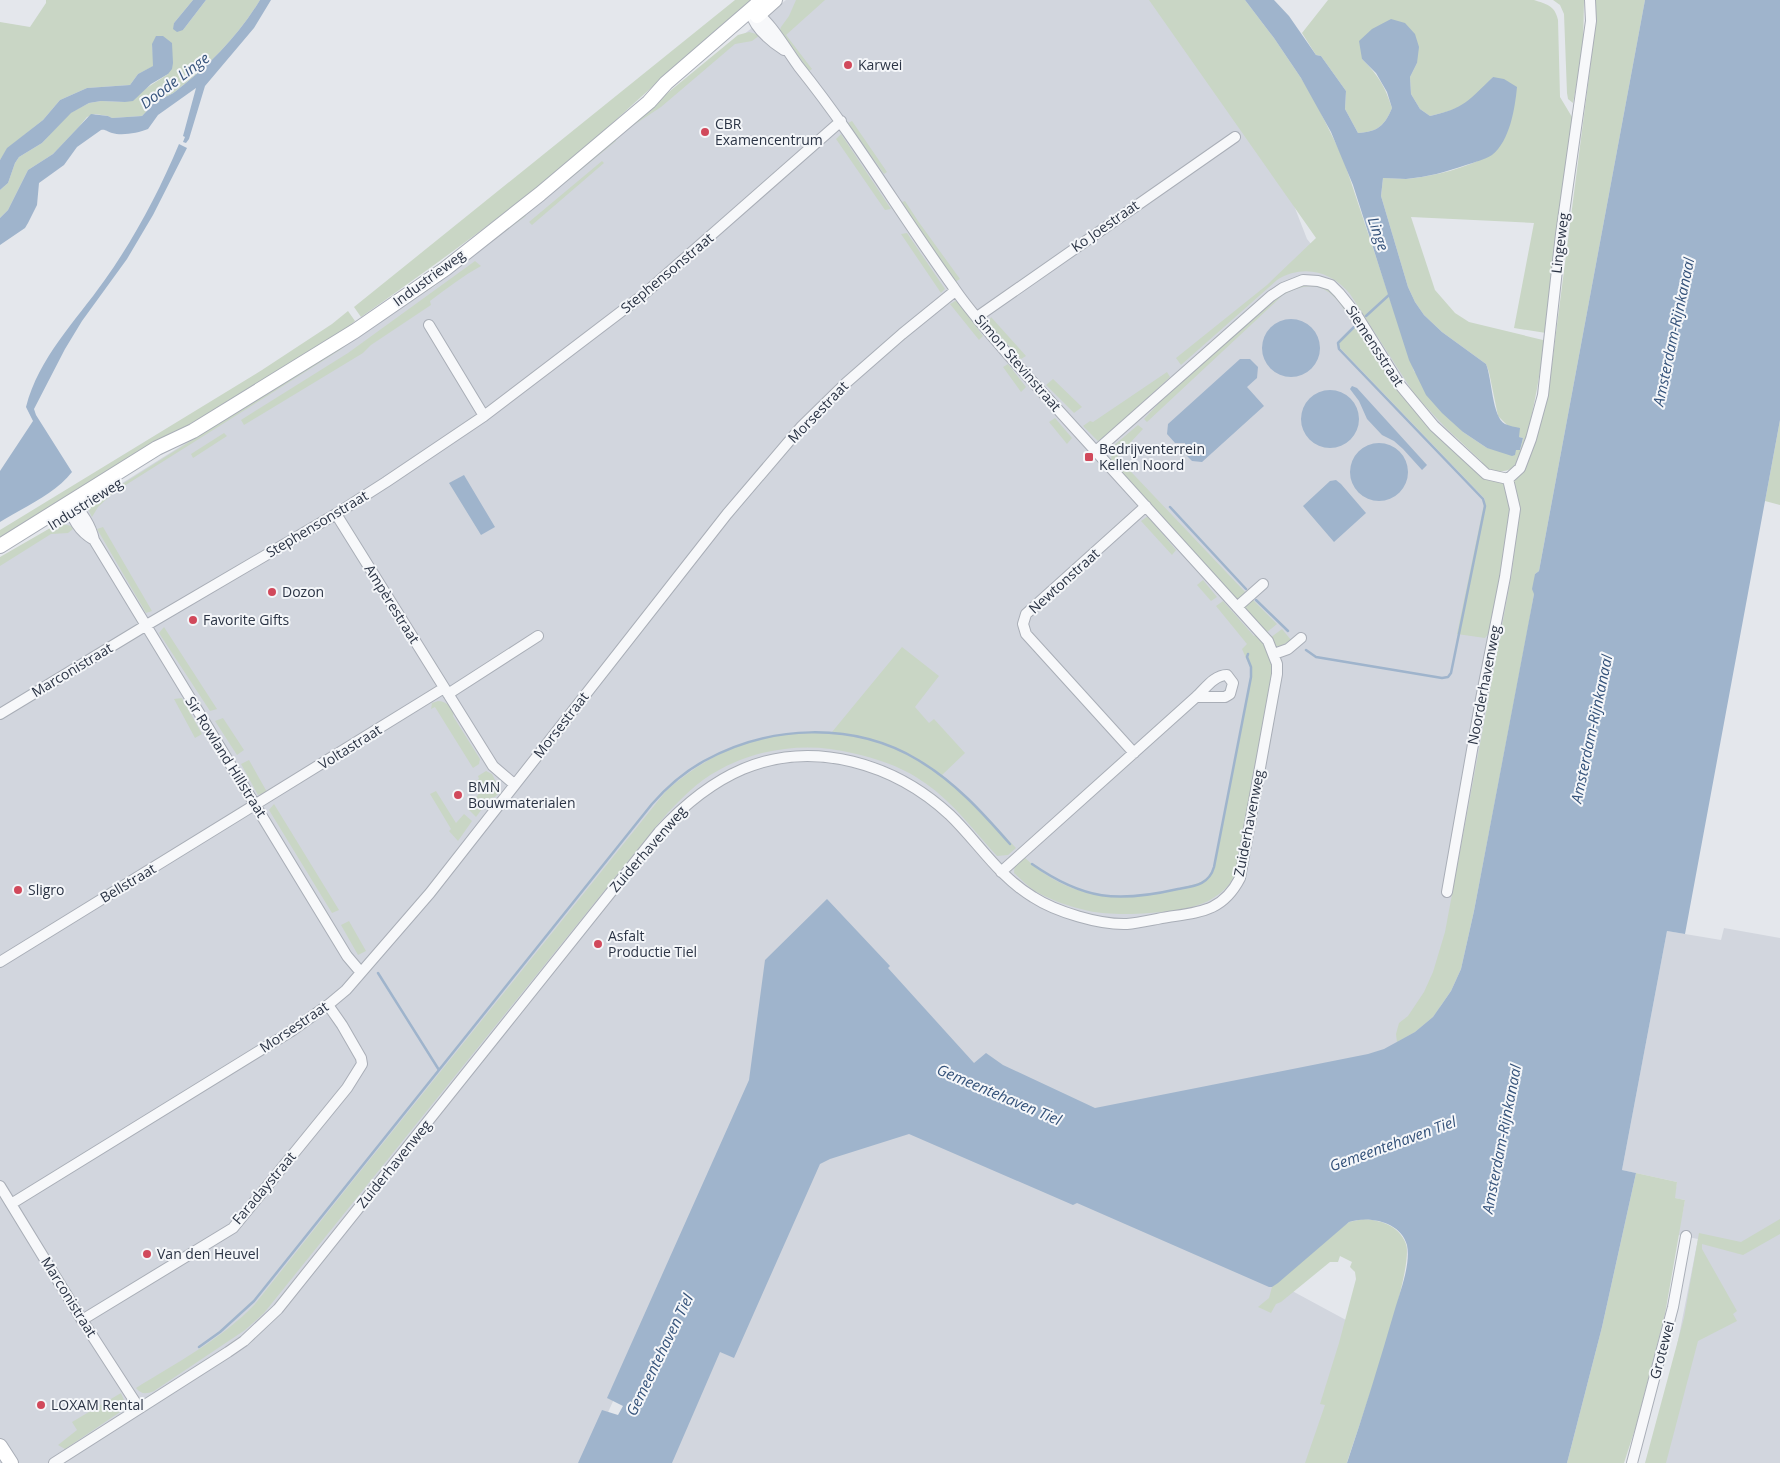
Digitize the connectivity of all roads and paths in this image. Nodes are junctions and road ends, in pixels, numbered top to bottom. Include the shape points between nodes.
1 (775, 0) edge
2 (1590, 0) edge
3 (756, 11) edge
4 (841, 121) junction
5 (1235, 137) dead end
6 (955, 291) junction
7 (976, 317) junction
8 (429, 325) dead end
9 (484, 416) junction
10 (1096, 452) junction
11 (1508, 479) junction
12 (1146, 506) junction
13 (73, 508) junction
14 (336, 514) junction
15 (0, 546) edge
16 (0, 556) edge
17 (1263, 584) dead end
18 (1237, 607) junction
19 (145, 626) junction
20 (538, 636) dead end
21 (1300, 638) dead end
22 (1274, 654) junction
23 (447, 691) junction
24 (1196, 697) dead end
25 (0, 714) edge
26 (1134, 753) junction
27 (514, 784) junction
28 (256, 805) junction
29 (1001, 872) junction
30 (1447, 892) dead end
31 (0, 962) edge
32 (362, 970) junction
33 (328, 1005) junction
34 (0, 1186) edge
35 (11, 1204) junction
36 (1686, 1236) dead end
37 (82, 1320) junction
38 (139, 1408) junction
39 (0, 1446) edge
40 (11, 1463) edge
41 (54, 1463) edge
42 (1632, 1463) edge

1 - 3 main road, Industrieweg
2 - 11 street, Lingeweg via 1591,21 1542,395 1520,468
3 - 4 street, Simon Stevinstraat via 775,44 787,52
3 - 13 main road, Industrieweg via 666,83 649,102 540,194 445,269 355,331 193,432 161,457
4 - 6 street, Simon Stevinstraat
4 - 9 street, Stephensonstraat via 644,295
5 - 7 street, Ko Joestraat
6 - 7 street, Simon Stevinstraat
6 - 27 street, Morsestraat via 846,382 802,426 727,514
7 - 10 street, Simon Stevinstraat
8 - 9 street
9 - 14 street, Stephensonstraat
10 - 11 street, Siemensstraat via 1272,296 1303,280 1331,285 1356,314 1400,385 1434,426 1486,474
10 - 12 street, Simon Stevinstraat
11 - 30 street, Noorderhavenweg via 1515,509 1505,577
12 - 18 street, Simon Stevinstraat
12 - 26 street, Newtonstraat via 1026,614 1023,624 1026,634
13 - 15 main road, Industrieweg
13 - 16 main road, Industrieweg
13 - 19 street, Sir Rowland Hillstraat via 85,535 94,540
14 - 19 street, Stephensonstraat
14 - 23 street, Ampèrestraat
17 - 18 street
18 - 22 street, Simon Stevinstraat via 1268,641
19 - 25 street, Marconistraat
19 - 28 street, Sir Rowland Hillstraat
20 - 23 street
21 - 22 street
22 - 29 street, Zuiderhavenweg via 1277,674 1240,878 1223,902 1193,913 1127,924 1093,920 1033,898
23 - 27 street, Ampèrestraat via 493,766
23 - 28 street, Voltastraat
24 - 26 street
26 - 29 street
27 - 32 street, Morsestraat via 430,894
28 - 31 street, Bellstraat
28 - 32 street, Sir Rowland Hillstraat via 347,956
29 - 38 street, Zuiderhavenweg via 950,815 927,796 897,777 866,764 800,756 744,769 718,782 680,809 659,832 278,1310 236,1347
32 - 33 street, Morsestraat
33 - 35 street, Morsestraat via 290,1032
33 - 37 street, Faradaystraat via 361,1058 362,1064 347,1088 232,1228
34 - 35 street, Marconistraat
35 - 37 street, Marconistraat
36 - 42 street, Grotewei via 1673,1307
37 - 38 street, Marconistraat
38 - 41 street, Zuiderhavenweg
39 - 40 main road

